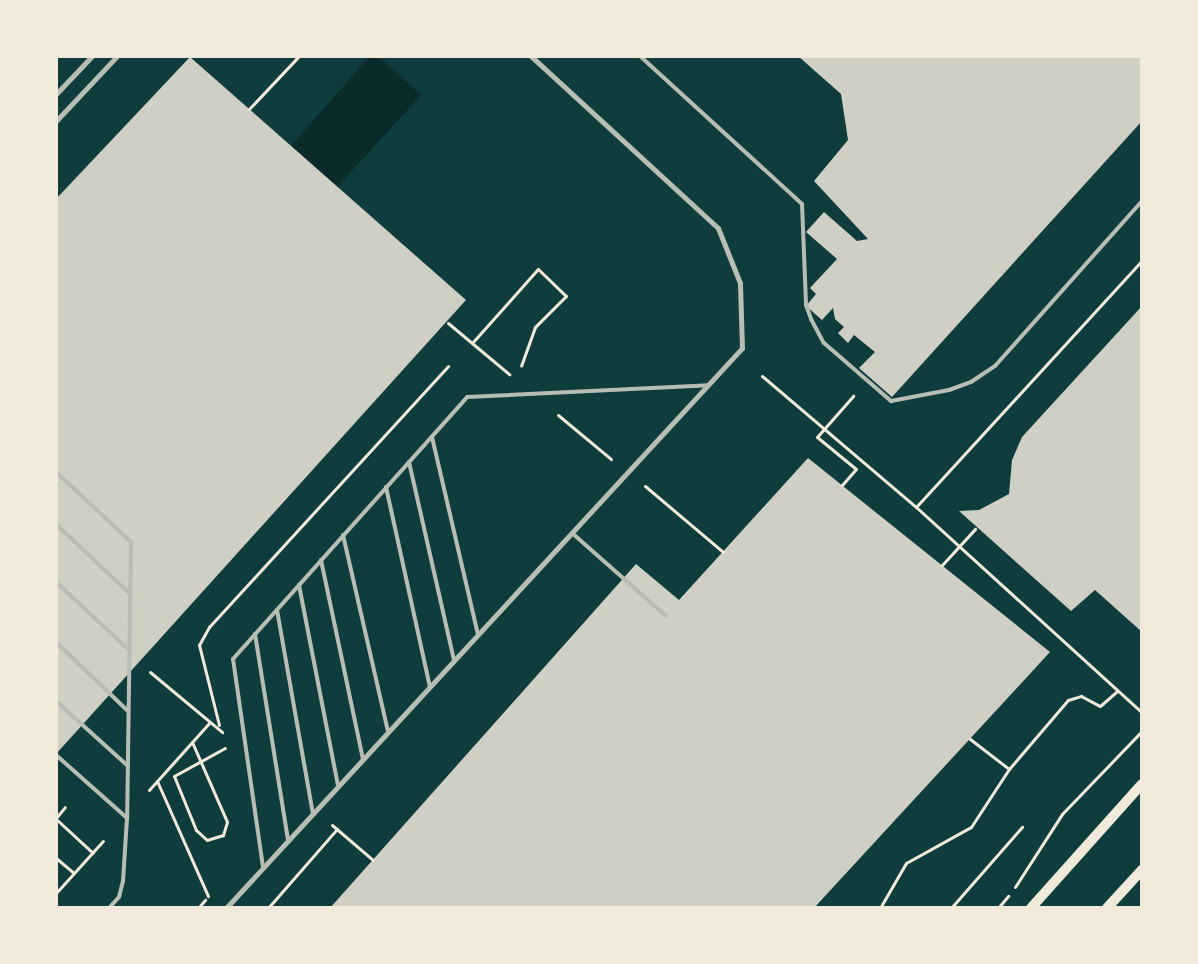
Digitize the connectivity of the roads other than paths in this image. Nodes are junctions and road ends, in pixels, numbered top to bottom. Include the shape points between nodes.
1 (92, 56) edge
2 (117, 56) edge
3 (531, 56) edge
4 (640, 56) edge
5 (56, 94) edge
6 (56, 121) edge
7 (1142, 201) edge
8 (709, 385) junction
9 (432, 437) junction
10 (409, 462) junction
11 (56, 472) edge
12 (386, 487) junction
13 (56, 524) edge
14 (572, 533) junction
15 (343, 535) junction
16 (321, 560) junction
17 (56, 582) edge
18 (299, 585) junction
19 (130, 594) junction
20 (277, 610) junction
21 (666, 616) dead end
22 (255, 634) junction
23 (478, 634) junction
24 (56, 642) edge
25 (130, 651) junction
26 (454, 660) junction
27 (430, 687) junction
28 (56, 701) edge
29 (128, 711) junction
30 (388, 732) junction
31 (56, 755) edge
32 (363, 759) junction
33 (128, 766) junction
34 (1142, 784) edge
35 (338, 786) junction
36 (313, 814) junction
37 (127, 818) junction
38 (288, 840) junction
39 (263, 867) junction
40 (1142, 870) edge
41 (109, 908) edge
42 (226, 908) edge
43 (1031, 908) edge
44 (1106, 908) edge

1 - 5 street
2 - 6 street
3 - 8 street via 718,228 740,283 742,348
4 - 7 lane via 802,204 806,305 811,319 824,343 891,401 949,390 972,382 994,366
8 - 9 lane via 476,394
8 - 14 street
9 - 10 lane
9 - 23 lane
10 - 12 lane
10 - 26 lane
11 - 19 lane via 131,542
12 - 15 lane
12 - 27 lane
13 - 19 lane
14 - 21 lane
14 - 23 street
15 - 16 lane
15 - 30 lane
16 - 18 lane
16 - 32 lane
17 - 25 lane
18 - 20 lane
18 - 35 lane
19 - 25 lane
20 - 22 lane
20 - 36 lane
22 - 38 lane
22 - 39 lane via 233,659
23 - 26 street
24 - 29 lane
25 - 29 lane
26 - 27 street
27 - 30 street
28 - 33 lane
29 - 33 lane
30 - 32 street
31 - 37 lane
32 - 35 street
33 - 37 lane
34 - 43 main road
35 - 36 street
36 - 38 street
37 - 41 lane via 123,881 119,897
38 - 39 street
39 - 42 street
40 - 44 main road

